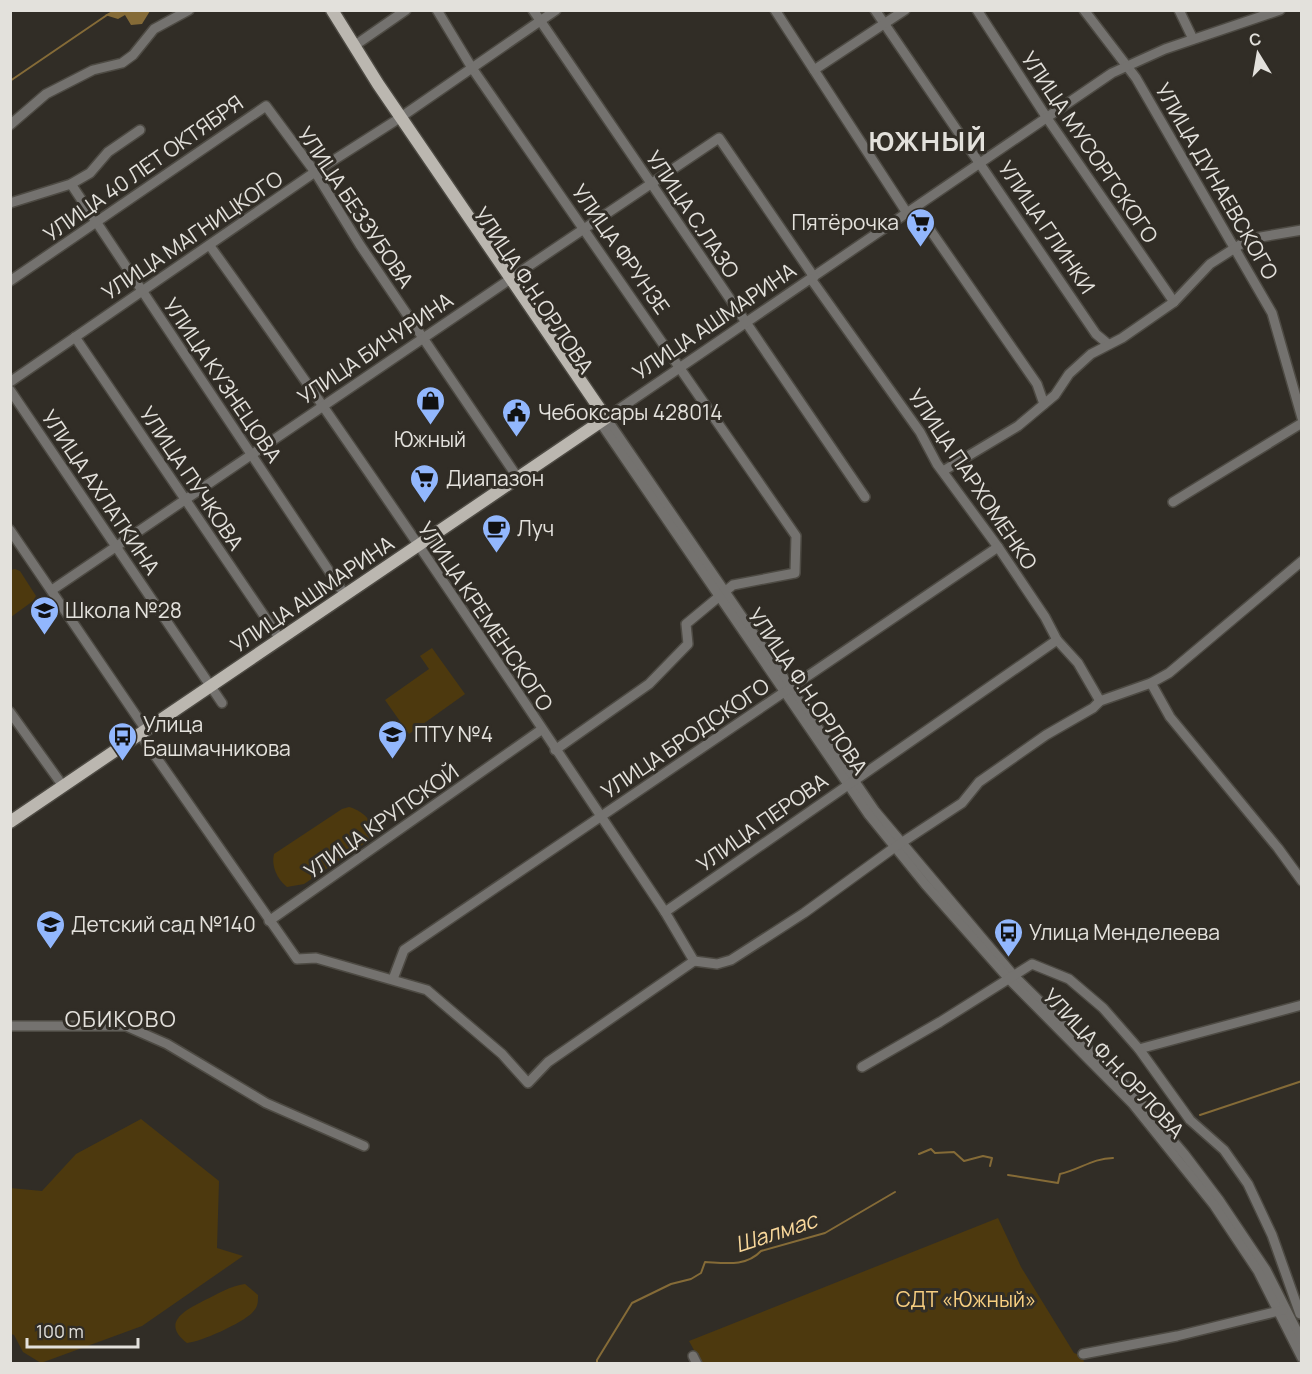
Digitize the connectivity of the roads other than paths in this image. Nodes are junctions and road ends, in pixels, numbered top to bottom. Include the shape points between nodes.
1 (189, 10) edge
2 (324, 10) edge
3 (332, 10) edge
4 (406, 10) edge
5 (437, 10) edge
6 (533, 10) edge
7 (556, 10) edge
8 (775, 10) edge
9 (874, 10) edge
10 (905, 10) edge
11 (977, 10) edge
12 (1084, 10) edge
13 (1179, 10) edge
14 (1280, 10) edge
15 (1265, 13) edge
16 (541, 21) junction
17 (884, 24) junction
18 (1193, 39) junction
19 (354, 46) junction
20 (1127, 65) junction
21 (472, 68) junction
22 (814, 70) junction
23 (266, 106) joint
24 (1047, 118) junction
25 (398, 119) junction
26 (10, 125) edge
27 (140, 130) dead end
28 (719, 138) joint
29 (981, 163) junction
30 (315, 172) junction
31 (71, 184) junction
32 (650, 184) junction
33 (10, 204) edge
34 (911, 210) junction
35 (95, 223) junction
36 (583, 228) junction
37 (1302, 230) edge
38 (210, 246) junction
39 (1235, 247) junction
40 (812, 278) junction
41 (508, 280) junction
42 (10, 281) edge
43 (141, 291) junction
44 (1174, 303) junction
45 (746, 323) junction
46 (75, 338) junction
47 (424, 340) junction
48 (1108, 344) junction
49 (681, 367) junction
50 (10, 382) edge
51 (10, 390) edge
52 (1044, 404) junction
53 (323, 405) junction
54 (1302, 418) edge
55 (603, 420) junction
56 (1302, 423) edge
57 (252, 455) junction
58 (944, 471) junction
59 (518, 478) junction
60 (865, 497) dead end
61 (185, 500) junction
62 (1173, 502) dead end
63 (10, 530) edge
64 (417, 546) junction
65 (118, 548) junction
66 (998, 548) junction
67 (1302, 561) edge
68 (52, 590) junction
69 (722, 593) junction
70 (345, 595) junction
71 (280, 639) junction
72 (1057, 640) junction
73 (1151, 683) junction
74 (211, 686) junction
75 (788, 690) junction
76 (1100, 701) junction
77 (222, 703) dead end
78 (10, 712) edge
79 (542, 730) junction
80 (143, 732) junction
81 (555, 750) junction
82 (850, 783) junction
83 (63, 786) junction
84 (601, 817) junction
85 (10, 822) edge
86 (898, 845) junction
87 (1302, 882) edge
88 (665, 912) junction
89 (269, 921) junction
90 (694, 961) junction
91 (1011, 978) junction
92 (393, 979) junction
93 (1302, 1005) edge
94 (10, 1026) edge
95 (1139, 1049) junction
96 (862, 1066) dead end
97 (364, 1146) dead end
98 (1288, 1315) junction
99 (1302, 1341) edge
100 (1083, 1354) dead end
101 (1302, 1358) edge

1 - 26 street via 154,29 122,63 93,70 46,94
2 - 25 main road, УЛИЦА Ф.Н.ОРЛОВА
3 - 19 main road, УЛИЦА Ф.Н.ОРЛОВА
4 - 19 street
5 - 21 street, УЛИЦА ФРУНЗЕ
6 - 16 street, УЛИЦА С.ЛАЗО
7 - 16 street, УЛИЦА МАГНИЦКОГО
8 - 22 street
9 - 17 street, УЛИЦА ГЛИНКИ
10 - 17 street
11 - 24 street, УЛИЦА МУСОРГСКОГО
12 - 20 street, УЛИЦА ДУНАЕВСКОГО
13 - 18 street
14 - 15 street, УЛИЦА АШМАРИНА
15 - 18 street, УЛИЦА АШМАРИНА
16 - 21 street, УЛИЦА МАГНИЦКОГО
16 - 32 street, УЛИЦА С.ЛАЗО
17 - 22 street
17 - 29 street, УЛИЦА ГЛИНКИ
18 - 20 street, УЛИЦА АШМАРИНА
19 - 25 main road, УЛИЦА Ф.Н.ОРЛОВА
20 - 24 street, УЛИЦА АШМАРИНА
20 - 39 street, УЛИЦА ДУНАЕВСКОГО
21 - 25 street, УЛИЦА МАГНИЦКОГО
21 - 36 street, УЛИЦА ФРУНЗЕ
22 - 34 street
23 - 30 street, УЛИЦА БЕЗЗУБОВА
23 - 35 street, УЛИЦА 40 ЛЕТ ОКТЯБРЯ
24 - 29 street, УЛИЦА АШМАРИНА
24 - 44 street, УЛИЦА МУСОРГСКОГО
25 - 30 street, УЛИЦА МАГНИЦКОГО
25 - 41 main road, УЛИЦА Ф.Н.ОРЛОВА
27 - 31 street via 108,152 90,173
28 - 32 street, УЛИЦА БИЧУРИНА
28 - 40 street, УЛИЦА ПАРХОМЕНКО
29 - 34 street, УЛИЦА АШМАРИНА
29 - 48 street, УЛИЦА ГЛИНКИ via 1096,334
30 - 38 street, УЛИЦА МАГНИЦКОГО
30 - 47 street, УЛИЦА БЕЗЗУБОВА
31 - 33 street
31 - 35 street, УЛИЦА КУЗНЕЦОВА
32 - 36 street, УЛИЦА БИЧУРИНА
32 - 45 street, УЛИЦА С.ЛАЗО
34 - 40 street, УЛИЦА АШМАРИНА
34 - 52 street via 1037,384
35 - 42 street, УЛИЦА 40 ЛЕТ ОКТЯБРЯ
35 - 43 street, УЛИЦА КУЗНЕЦОВА
36 - 41 street, УЛИЦА БИЧУРИНА
36 - 49 street, УЛИЦА ФРУНЗЕ
37 - 39 street via 1249,239
38 - 43 street, УЛИЦА МАГНИЦКОГО
38 - 53 street, УЛИЦА КРЕМЕНСКОГО
39 - 44 street via 1197,274
39 - 54 street, УЛИЦА ДУНАЕВСКОГО via 1278,327
40 - 45 street, УЛИЦА АШМАРИНА
40 - 58 street, УЛИЦА ПАРХОМЕНКО
41 - 47 street, УЛИЦА БИЧУРИНА
41 - 55 main road, УЛИЦА Ф.Н.ОРЛОВА
43 - 46 street, УЛИЦА МАГНИЦКОГО
43 - 57 street, УЛИЦА КУЗНЕЦОВА
44 - 48 street
45 - 49 street, УЛИЦА АШМАРИНА
45 - 60 street, УЛИЦА С.ЛАЗО
46 - 50 street, УЛИЦА МАГНИЦКОГО
46 - 61 street, УЛИЦА ПУЧКОВА
47 - 53 street, УЛИЦА БИЧУРИНА
47 - 59 street, УЛИЦА БЕЗЗУБОВА
48 - 52 street via 1069,374
49 - 55 street, УЛИЦА АШМАРИНА
49 - 69 street, УЛИЦА ФРУНЗЕ via 796,536 795,573 739,582
51 - 65 street, УЛИЦА АХЛАТКИНА
52 - 58 street via 1018,426
53 - 57 street, УЛИЦА БИЧУРИНА
53 - 64 street, УЛИЦА КРЕМЕНСКОГО
55 - 59 main road, УЛИЦА АШМАРИНА
55 - 69 street, УЛИЦА Ф.Н.ОРЛОВА
56 - 62 street
57 - 61 street, УЛИЦА БИЧУРИНА
57 - 70 street, УЛИЦА КУЗНЕЦОВА
58 - 66 street, УЛИЦА ПАРХОМЕНКО
59 - 64 main road, УЛИЦА АШМАРИНА
61 - 65 street, УЛИЦА БИЧУРИНА
61 - 71 street, УЛИЦА ПУЧКОВА
63 - 68 street
64 - 70 main road, УЛИЦА АШМАРИНА
64 - 79 street, УЛИЦА КРЕМЕНСКОГО
65 - 68 street, УЛИЦА БИЧУРИНА
65 - 74 street, УЛИЦА АХЛАТКИНА
66 - 72 street, УЛИЦА ПАРХОМЕНКО
66 - 75 street, УЛИЦА БРОДСКОГО
67 - 73 street via 1189,658
68 - 80 street
69 - 75 street, УЛИЦА Ф.Н.ОРЛОВА
69 - 81 street via 686,624 688,644 649,684
70 - 71 main road, УЛИЦА АШМАРИНА
71 - 74 main road, УЛИЦА АШМАРИНА
72 - 76 street, УЛИЦА ПАРХОМЕНКО via 1068,649
72 - 82 street, УЛИЦА ПЕРОВА
73 - 76 street
73 - 87 street via 1170,717
74 - 77 street, УЛИЦА АХЛАТКИНА
74 - 80 main road, УЛИЦА АШМАРИНА
75 - 82 street, УЛИЦА Ф.Н.ОРЛОВА
75 - 84 street, УЛИЦА БРОДСКОГО
76 - 86 street via 998,768 979,782 963,803
78 - 83 street
79 - 81 street, УЛИЦА КРЕМЕНСКОГО
79 - 89 street, УЛИЦА КРУПСКОЙ
80 - 83 main road, УЛИЦА АШМАРИНА
80 - 89 street
81 - 84 street, УЛИЦА КРЕМЕНСКОГО
82 - 86 street, УЛИЦА Ф.Н.ОРЛОВА
82 - 88 street, УЛИЦА ПЕРОВА
83 - 85 main road, УЛИЦА АШМАРИНА
84 - 88 street, УЛИЦА КРЕМЕНСКОГО
84 - 92 street, УЛИЦА БРОДСКОГО via 404,950
86 - 90 street via 731,960 717,964
86 - 91 street, УЛИЦА Ф.Н.ОРЛОВА
88 - 90 street, УЛИЦА КРЕМЕНСКОГО
89 - 92 street via 297,959 316,958
90 - 92 street via 548,1062 528,1083 502,1054 427,990
91 - 95 street via 1032,964 1063,975 1103,1008
91 - 96 street
91 - 98 street, УЛИЦА Ф.Н.ОРЛОВА via 1132,1103 1174,1154 1239,1240
93 - 95 street
94 - 97 street via 126,1026 167,1044 266,1103
95 - 98 street via 1190,1120 1216,1141 1248,1184 1272,1236
98 - 99 street, УЛИЦА Ф.Н.ОРЛОВА
98 - 100 street
98 - 101 street, УЛИЦА Ф.Н.ОРЛОВА

